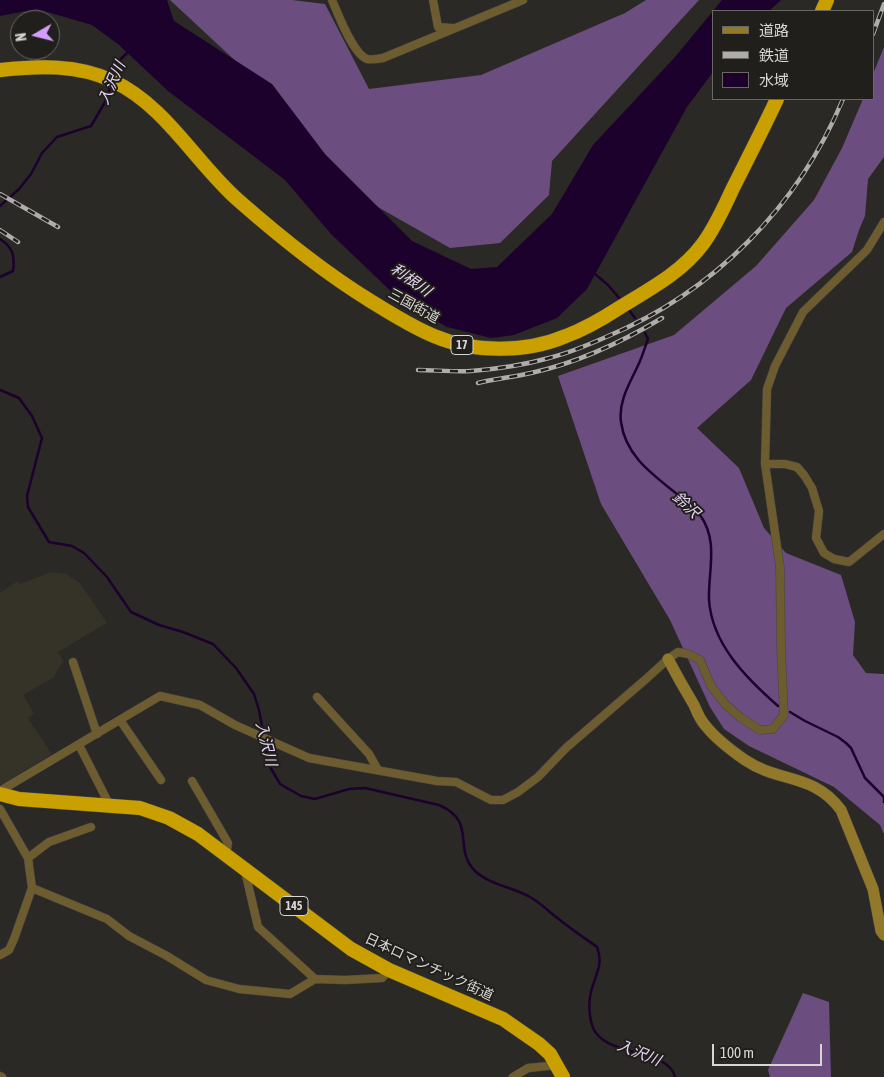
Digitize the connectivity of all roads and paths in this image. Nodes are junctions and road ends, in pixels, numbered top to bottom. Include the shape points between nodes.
1 (332, 0) edge
2 (433, 0) edge
3 (500, 0) edge
4 (523, 0) edge
5 (501, 9) junction
6 (454, 28) junction
7 (0, 70) edge
8 (777, 100) edge
9 (884, 222) edge
10 (765, 464) junction
11 (884, 534) edge
12 (668, 659) junction
13 (73, 662) dead end
14 (317, 697) dead end
15 (120, 720) junction
16 (97, 734) junction
17 (78, 745) junction
18 (378, 770) junction
19 (161, 780) dead end
20 (192, 781) dead end
21 (0, 793) edge
22 (110, 806) junction
23 (0, 809) edge
24 (91, 827) dead end
25 (226, 855) junction
26 (28, 858) junction
27 (245, 870) junction
28 (32, 888) junction
29 (884, 935) edge
30 (0, 955) edge
31 (389, 970) junction
32 (315, 979) junction
33 (561, 1071) edge
34 (513, 1077) edge

1 - 6 street via 353,45 365,58 372,60
2 - 6 street via 438,27
3 - 5 street
4 - 5 street
5 - 6 street
7 - 8 highway, 三国街道 / 17 via 74,68 115,82 142,98 222,185 315,264 401,320 436,337 473,347 495,348 524,347 565,337 652,288 690,259 716,223
9 - 10 street via 867,250 803,312 775,366 767,389
10 - 11 street via 797,467 804,476 812,488 819,511 816,538 824,553 834,559 849,562
10 - 12 street via 780,567 784,715 773,729 760,730 726,704 711,686 700,660 678,652
12 - 18 street via 566,748 538,777 503,800 491,800 456,782
12 - 29 street via 705,725 717,738 746,761 812,785 834,800 873,889 880,931
13 - 16 street
14 - 18 street via 368,754
15 - 16 street
15 - 18 street via 160,696 200,705 235,725 309,758
15 - 19 street
16 - 17 street
17 - 21 street
17 - 22 street
20 - 25 street via 228,844
21 - 22 highway, 日本ロマンチック街道 / 145 via 19,799
22 - 25 highway, 日本ロマンチック街道 / 145 via 140,808 169,818
23 - 26 street
24 - 26 street via 49,842
25 - 27 highway, 日本ロマンチック街道 / 145
26 - 28 street
27 - 31 highway, 日本ロマンチック街道 / 145 via 351,949
27 - 32 street via 258,927
28 - 30 street via 9,950
28 - 32 street via 106,919 129,936 206,980 239,989 290,994
31 - 32 street via 382,978
31 - 33 highway, 日本ロマンチック街道 / 145 via 503,1019 539,1044
33 - 34 street via 528,1068

